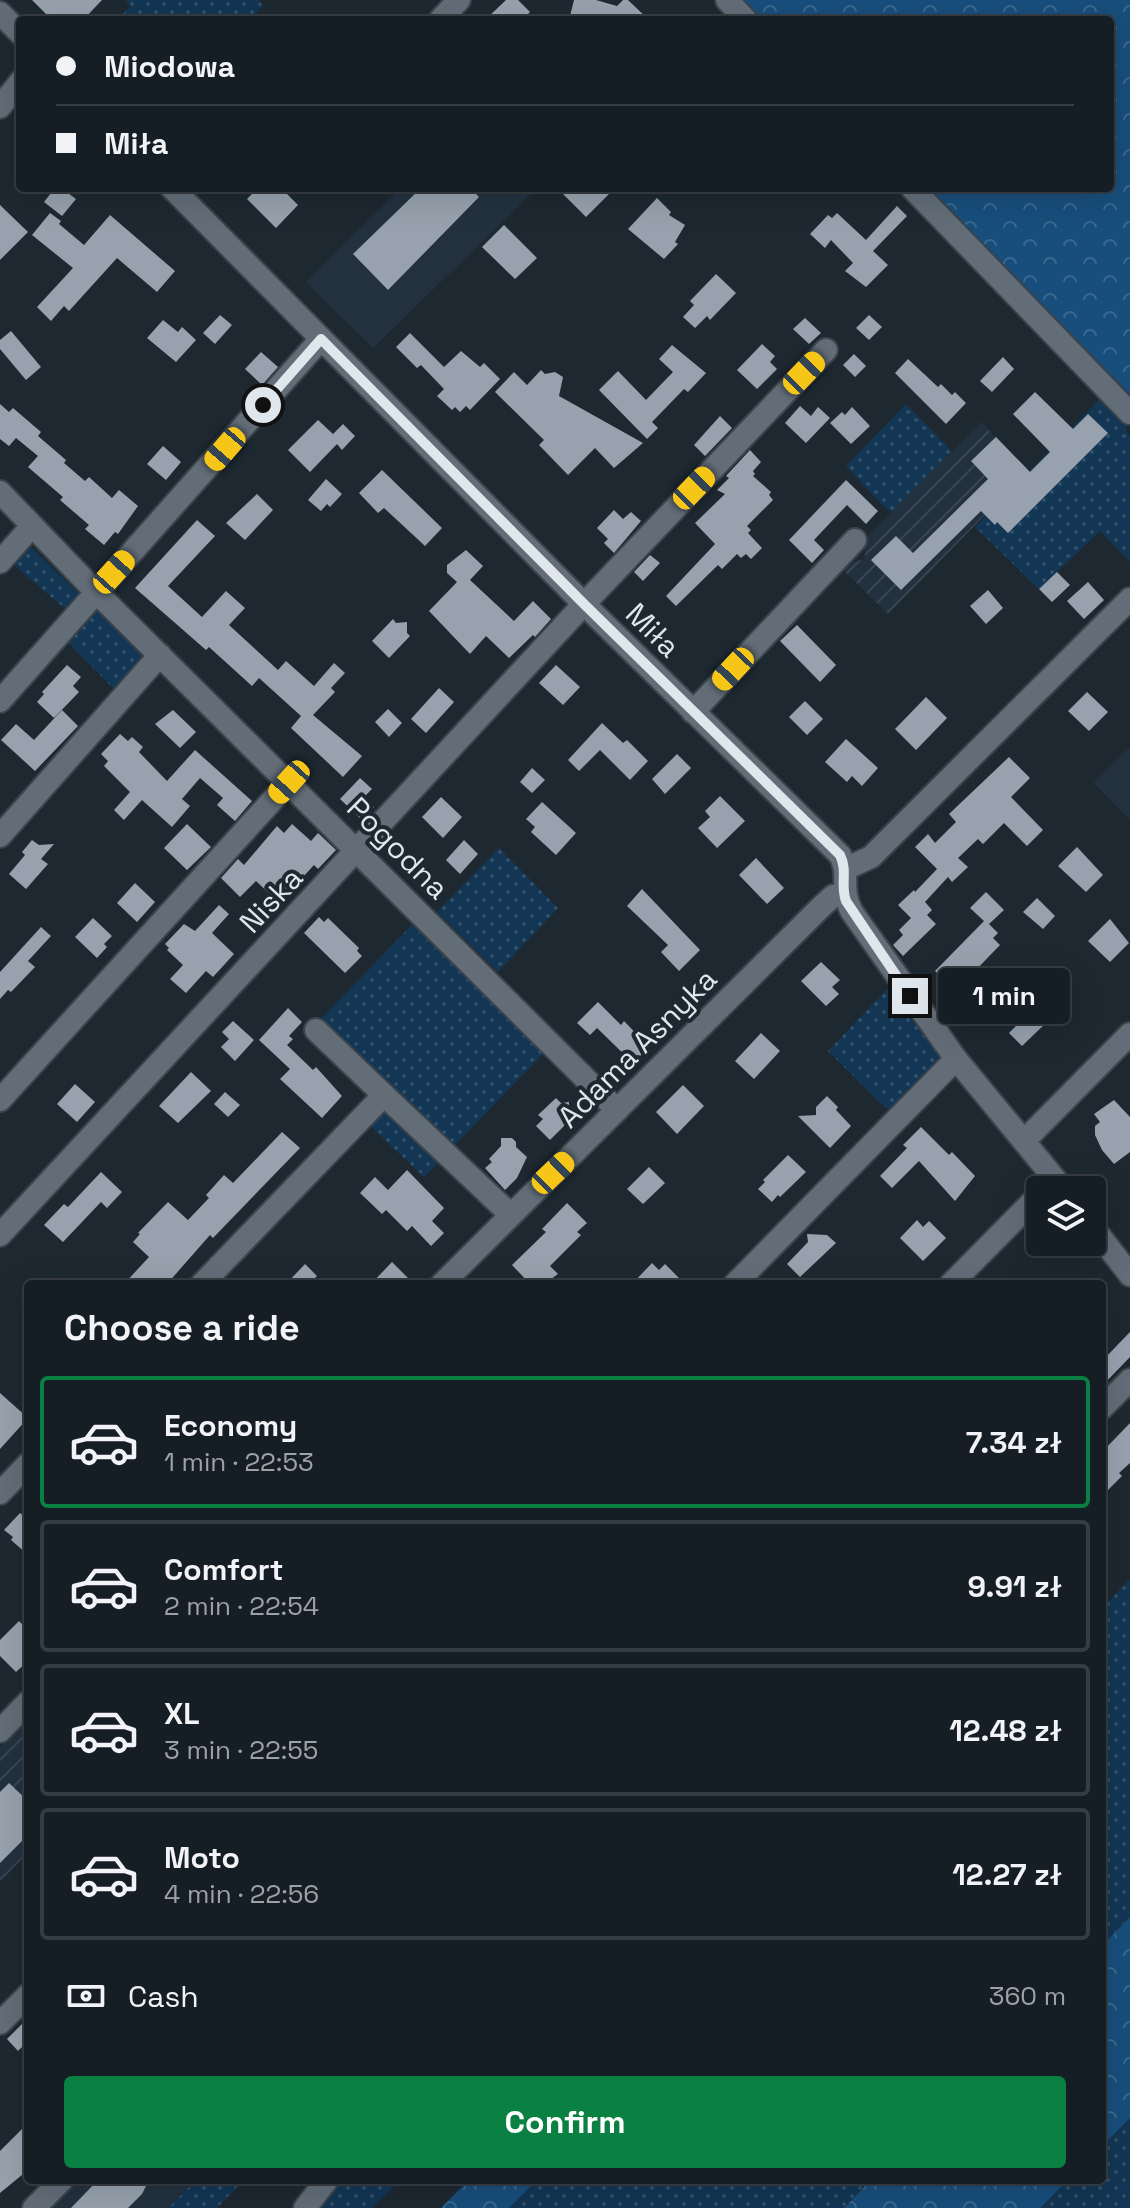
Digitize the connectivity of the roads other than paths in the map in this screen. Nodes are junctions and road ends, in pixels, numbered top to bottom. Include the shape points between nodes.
1 (459, 0) edge
2 (727, 0) edge
3 (0, 13) edge
4 (444, 16) edge
5 (742, 16) edge
6 (16, 29) edge
7 (16, 87) edge
8 (0, 107) edge
9 (176, 192) edge
10 (916, 192) edge
11 (321, 339) junction
12 (826, 350) dead end
13 (1130, 413) edge
14 (0, 492) edge
15 (31, 527) junction
16 (855, 540) dead end
17 (0, 562) edge
18 (96, 592) junction
19 (1130, 599) edge
20 (584, 604) junction
21 (160, 655) junction
22 (0, 701) edge
23 (693, 712) junction
24 (289, 782) junction
25 (0, 836) edge
26 (358, 850) junction
27 (845, 869) junction
28 (844, 895) junction
29 (316, 1030) dead end
30 (1130, 1034) edge
31 (956, 1059) junction
32 (384, 1095) junction
33 (0, 1100) edge
34 (617, 1110) junction
35 (1024, 1141) junction
36 (1044, 1176) edge
37 (1026, 1212) edge
38 (511, 1215) junction
39 (0, 1235) edge
40 (1106, 1244) edge
41 (1130, 1275) edge
42 (206, 1280) edge
43 (446, 1280) edge
44 (739, 1280) edge
45 (955, 1280) edge
46 (1130, 1380) edge
47 (1106, 1404) edge
48 (24, 1468) edge
49 (0, 1493) edge
50 (24, 1706) edge
51 (0, 1731) edge
52 (24, 1999) edge
53 (0, 2023) edge
54 (58, 2184) edge
55 (324, 2184) edge
56 (34, 2208) edge
57 (305, 2208) edge

1 - 4 street
2 - 5 street
3 - 6 street
7 - 8 street
9 - 11 street, Miła
10 - 13 street
11 - 18 street
11 - 20 street, Miła
12 - 20 street, Niska
14 - 15 street, Pogodna
15 - 17 street
15 - 18 street, Pogodna
16 - 23 street
18 - 21 street, Pogodna
18 - 22 street
19 - 27 street via 871,857
20 - 23 street, Miła
20 - 26 street, Niska
21 - 24 street, Pogodna
21 - 25 street
23 - 27 street, Miła via 840,855
24 - 26 street, Pogodna
24 - 33 street
26 - 34 street, Pogodna
26 - 39 street, Niska
27 - 28 street
28 - 31 street
28 - 34 street, Adama Asnyka via 833,896 821,907
29 - 32 street
30 - 35 street
31 - 35 street
31 - 44 street
32 - 38 street
32 - 42 street
34 - 38 street, Adama Asnyka
35 - 36 street
37 - 45 street
38 - 43 street, Adama Asnyka
40 - 41 street
46 - 47 street
48 - 49 street
50 - 51 street
52 - 53 street
54 - 56 street
55 - 57 street

